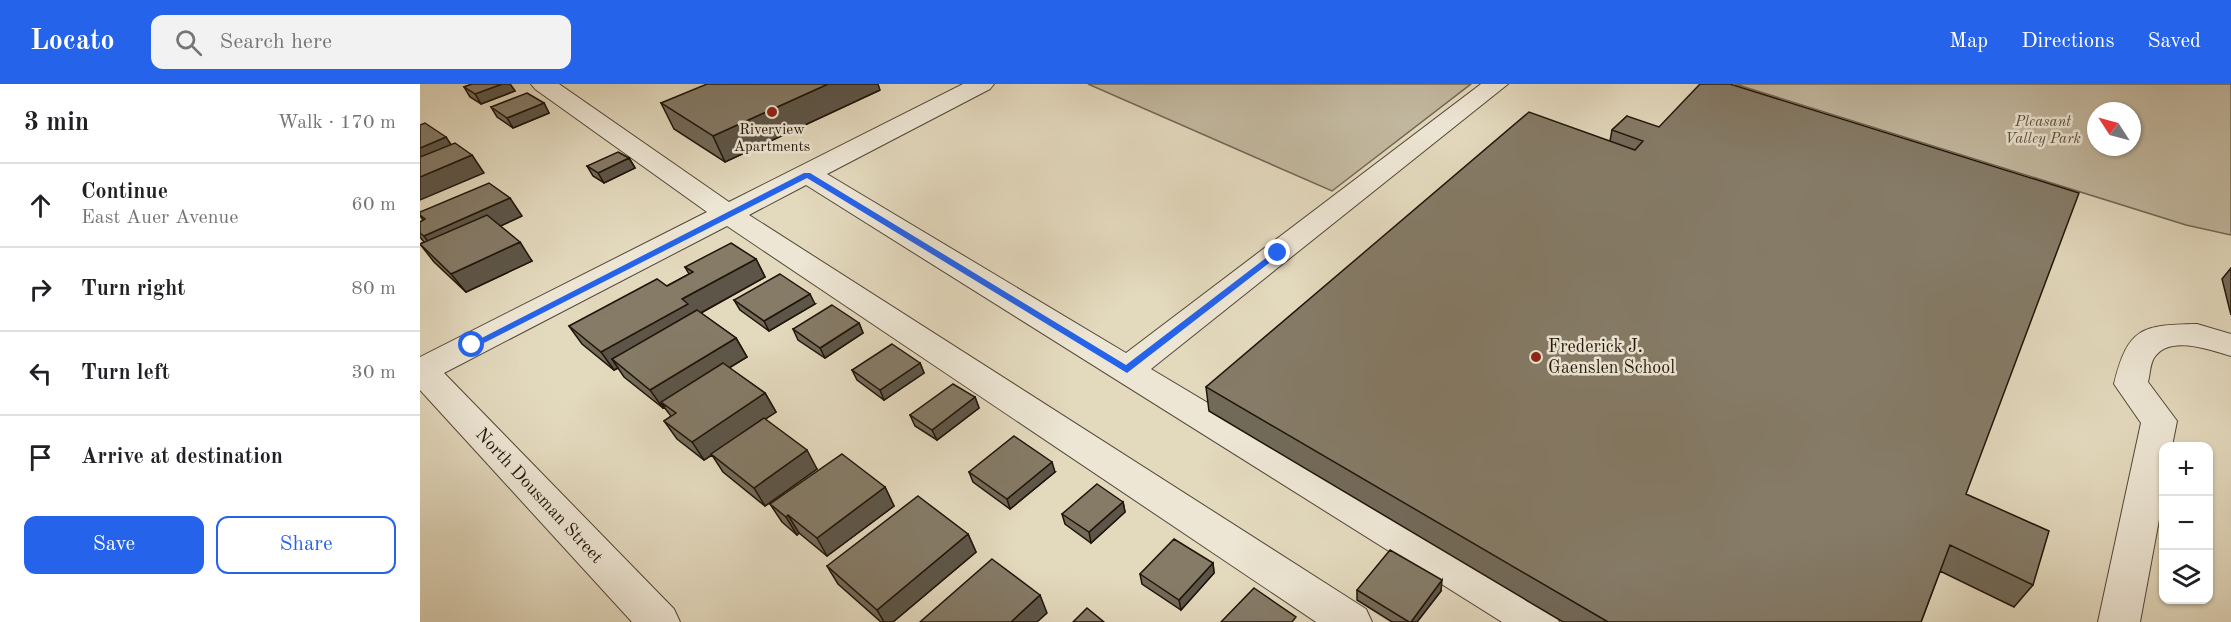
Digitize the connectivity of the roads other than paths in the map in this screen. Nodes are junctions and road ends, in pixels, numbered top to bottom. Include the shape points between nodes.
1 (543, 84) edge
2 (1496, 84) edge
3 (976, 85) edge
4 (807, 174) junction
5 (728, 214) junction
6 (2231, 345) edge
7 (420, 370) edge
8 (1127, 370) junction
9 (658, 622) edge
10 (1351, 622) edge
11 (1538, 622) edge
12 (2119, 622) edge

1 - 5 street
2 - 8 street
3 - 4 street
4 - 5 street
4 - 8 street
5 - 7 street
5 - 10 street
6 - 12 street via 2197,335 2159,336 2138,354 2131,384 2159,421
7 - 9 street, North Dousman Street
8 - 11 street

